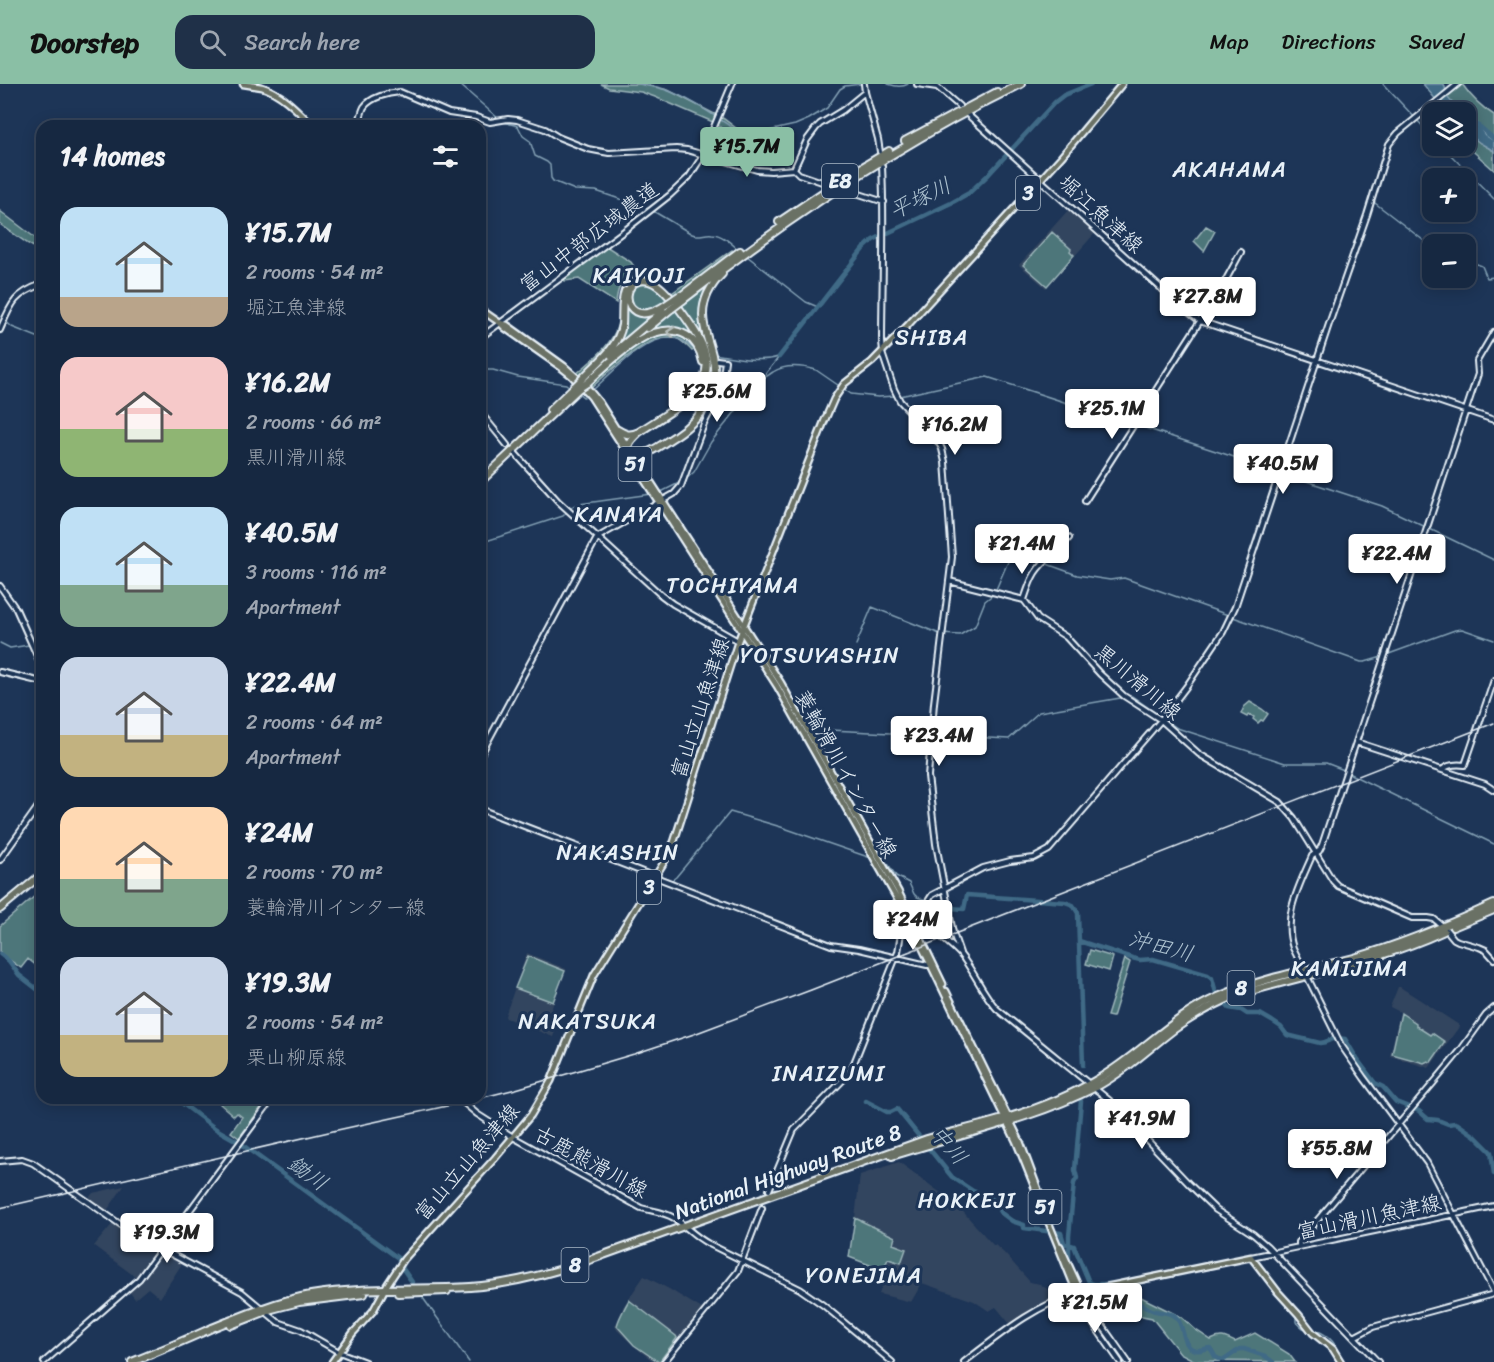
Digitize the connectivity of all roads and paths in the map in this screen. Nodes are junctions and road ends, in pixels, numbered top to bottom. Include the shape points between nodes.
1 (243, 84) edge
2 (732, 84) edge
3 (917, 84) edge
4 (1012, 84) edge
5 (1022, 84) edge
6 (1122, 84) edge
7 (1458, 84) edge
8 (864, 85) edge
9 (865, 92) junction
10 (959, 106) dead end
11 (967, 114) dead end
12 (307, 120) edge
13 (360, 120) edge
14 (484, 120) edge
15 (486, 121) edge
16 (880, 152) dead end
17 (703, 154) junction
18 (882, 166) dead end
19 (794, 169) junction
20 (1040, 180) junction
21 (828, 184) dead end
22 (844, 189) dead end
23 (884, 202) junction
24 (768, 235) junction
25 (1241, 252) dead end
26 (36, 287) edge
27 (681, 297) junction
28 (669, 307) junction
29 (486, 313) edge
30 (1200, 321) junction
31 (500, 323) junction
32 (0, 330) edge
33 (1494, 332) edge
34 (486, 334) edge
35 (882, 352) junction
36 (717, 360) dead end
37 (1316, 360) junction
38 (715, 374) junction
39 (585, 380) junction
40 (576, 387) junction
41 (696, 391) junction
42 (1466, 411) junction
43 (486, 419) edge
44 (1494, 420) edge
45 (618, 430) junction
46 (639, 432) junction
47 (507, 445) dead end
48 (513, 452) dead end
49 (630, 452) junction
50 (649, 452) junction
51 (639, 464) junction
52 (486, 471) edge
53 (486, 476) edge
54 (660, 501) junction
55 (1085, 501) dead end
56 (598, 538) junction
57 (1069, 538) dead end
58 (949, 581) junction
59 (0, 586) edge
60 (1024, 600) junction
61 (743, 629) junction
62 (738, 641) junction
63 (36, 654) edge
64 (0, 672) edge
65 (1494, 680) edge
66 (36, 681) edge
67 (1161, 720) junction
68 (1356, 742) junction
69 (486, 745) edge
70 (1442, 770) junction
71 (1494, 790) edge
72 (36, 809) edge
73 (486, 811) edge
74 (1315, 853) junction
75 (0, 860) edge
76 (655, 877) junction
77 (36, 879) edge
78 (36, 885) edge
79 (944, 889) junction
80 (1494, 904) edge
81 (0, 909) edge
82 (1494, 910) edge
83 (921, 912) junction
84 (0, 915) edge
85 (911, 921) junction
86 (1445, 928) junction
87 (960, 954) junction
88 (895, 958) junction
89 (1494, 959) edge
90 (930, 965) junction
91 (1306, 973) junction
92 (1494, 1008) edge
93 (1092, 1085) junction
94 (269, 1104) edge
95 (465, 1104) edge
96 (1007, 1120) junction
97 (1399, 1124) junction
98 (513, 1137) junction
99 (0, 1161) edge
100 (769, 1190) dead end
101 (1494, 1206) edge
102 (762, 1208) dead end
103 (1454, 1214) junction
104 (686, 1227) junction
105 (1299, 1247) junction
106 (162, 1249) junction
107 (1274, 1253) junction
108 (1251, 1257) junction
109 (742, 1261) junction
110 (384, 1291) junction
111 (1079, 1293) junction
112 (1494, 1293) edge
113 (263, 1310) junction
114 (1354, 1337) junction
115 (339, 1352) junction
116 (44, 1362) edge
117 (132, 1362) edge
118 (142, 1362) edge
119 (332, 1362) edge
120 (365, 1362) edge
121 (664, 1362) edge
122 (892, 1362) edge
123 (964, 1362) edge
124 (1120, 1362) edge
125 (1128, 1362) edge
126 (1341, 1362) edge
127 (1378, 1362) edge

1 - 12 main road via 263,87
2 - 17 street, 富山中部広域農道
3 - 10 street via 936,87
4 - 27 highway, E8 via 849,175
5 - 24 highway, E8 via 902,148
6 - 20 main road, 富山立山魚津線 / 3
7 - 37 street via 1389,144
8 - 9 street
9 - 16 street
9 - 19 street via 816,128
11 - 20 street, 堀江魚津線
13 - 14 street via 371,100 400,92 449,113
15 - 17 street via 517,120 597,151 676,149
17 - 19 street via 757,170
17 - 31 street, 富山中部広域農道 via 689,177 670,195
18 - 23 street
19 - 21 street
20 - 30 street, 堀江魚津線
20 - 35 main road, 富山立山魚津線 / 3
22 - 23 street
23 - 35 street
24 - 27 highway, E8
24 - 38 highway via 720,275 707,293 703,317
25 - 30 street
26 - 32 street via 14,300
27 - 28 highway, bridge
28 - 39 highway
28 - 41 highway via 640,313 630,306 629,290 641,280 655,283 692,328 707,362
29 - 31 main road, 蓑輪滑川インター線 / 51
30 - 37 street, 堀江魚津線
30 - 55 street
31 - 34 street, 富山中部広域農道
31 - 45 main road, 蓑輪滑川インター線 / 51 via 574,374
31 - 49 main road, 蓑輪滑川インター線 / 51 via 582,387
33 - 42 street via 1477,361 1478,374
35 - 58 street via 900,401 942,449 952,557
35 - 61 main road, 富山立山魚津線 / 3 via 844,384 834,399
36 - 54 street via 725,361 721,390 681,486
37 - 42 street, 堀江魚津線
37 - 67 street via 1231,616
38 - 39 highway via 706,344 681,308 659,283 642,277 631,282 625,292 616,343
38 - 50 highway via 710,399 699,418
39 - 40 highway, bridge
41 -> 39 highway via 703,370 701,354 689,338 670,330 658,331 639,341
40 - 52 highway
40 - 53 highway
41 - 46 highway
42 - 44 street, 堀江魚津線
42 - 68 street
43 - 47 street
45 - 46 highway via 627,435
45 - 49 main road, 蓑輪滑川インター線 / 51
46 - 49 highway via 632,438
48 - 56 street
49 - 50 highway
49 - 51 main road, 蓑輪滑川インター線 / 51
49 - 54 main road, 蓑輪滑川インター線 / 51
50 - 51 highway
51 - 54 main road, 蓑輪滑川インター線 / 51
54 - 56 street
54 - 61 main road, 蓑輪滑川インター線 / 51
56 - 62 street via 660,595
56 - 69 street
57 - 60 street via 1035,573
58 - 60 street
58 - 79 street via 928,776
59 - 63 street via 16,609
60 - 67 street, 黒川滑川線 via 1038,619 1066,637 1124,696
61 - 62 main road, 富山立山魚津線 / 3
61 - 85 main road, 蓑輪滑川インター線 / 51
62 - 76 main road, 富山立山魚津線 / 3 via 674,842
64 - 66 street
65 - 70 street via 1465,765
67 - 74 street, 黒川滑川線 via 1205,758 1280,802
67 - 79 street via 1049,850 1034,858 994,864
68 - 70 street
68 - 74 street via 1322,846
70 - 71 street
72 - 75 street
73 - 76 street
74 - 86 street, 黒川滑川線 via 1341,888 1412,918 1434,919
74 - 91 street via 1289,924 1290,941
76 - 88 street via 831,945
76 - 98 main road, 富山立山魚津線 / 3 via 594,975 551,1081
77 - 81 highway
78 - 84 highway
79 - 83 street via 934,894
79 - 87 street
80 - 86 highway, National Highway Route 8 / 8
82 - 86 highway, National Highway Route 8 / 8
83 - 85 street
83 - 87 street via 924,921
85 - 88 street via 900,933
85 - 90 main road, 蓑輪滑川インター線 / 51
85 - 96 main road, 蓑輪滑川インター線 / 51
86 - 89 street, 黒川滑川線 via 1454,939 1486,950
86 - 91 highway, National Highway Route 8 / 8
87 - 93 street via 998,1010
88 - 90 street
88 - 100 street via 852,1068 794,1130
90 - 96 main road, 蓑輪滑川インター線 / 51
91 - 93 highway, National Highway Route 8 / 8 via 1247,986 1199,1006
91 - 97 street via 1341,1045
92 - 97 street
93 - 96 highway, National Highway Route 8 / 8 via 1062,1102
93 - 107 street via 1208,1203
94 - 106 street
95 - 98 street, 古鹿熊滑川線
96 - 104 highway, National Highway Route 8 / 8
96 - 111 main road, 蓑輪滑川インター線 / 51 via 1026,1156
97 - 103 street via 1427,1163
97 - 105 street via 1299,1242
98 - 104 street, 古鹿熊滑川線 via 641,1208 667,1215
98 - 110 main road, 富山立山魚津線 / 3 via 410,1252
99 - 106 street via 33,1162 121,1226
101 - 103 street, 富山滑川魚津線
102 - 109 street
103 - 105 street, 富山滑川魚津線
103 - 112 street
104 - 109 street, 古鹿熊滑川線 via 700,1240
104 - 110 highway, National Highway Route 8 / 8 via 536,1280 474,1290
105 - 107 street, 富山滑川魚津線
106 - 113 street via 234,1287
106 - 116 street via 136,1282
107 - 108 street, 富山滑川魚津線
107 - 114 street
108 - 111 main road
108 - 126 main road
109 - 121 street via 734,1277
109 - 122 street, 古鹿熊滑川線 via 814,1298
110 - 113 highway, National Highway Route 8 / 8
110 - 115 main road, 富山立山魚津線 / 3 via 373,1311
111 - 123 street via 1029,1314
111 - 124 street via 1094,1325
111 - 125 street
112 - 114 street via 1373,1327
113 - 115 street via 278,1322
113 - 117 highway, National Highway Route 8 / 8
113 - 118 highway, National Highway Route 8 / 8
114 - 127 street
115 - 119 main road, 富山立山魚津線 / 3
115 - 120 street

